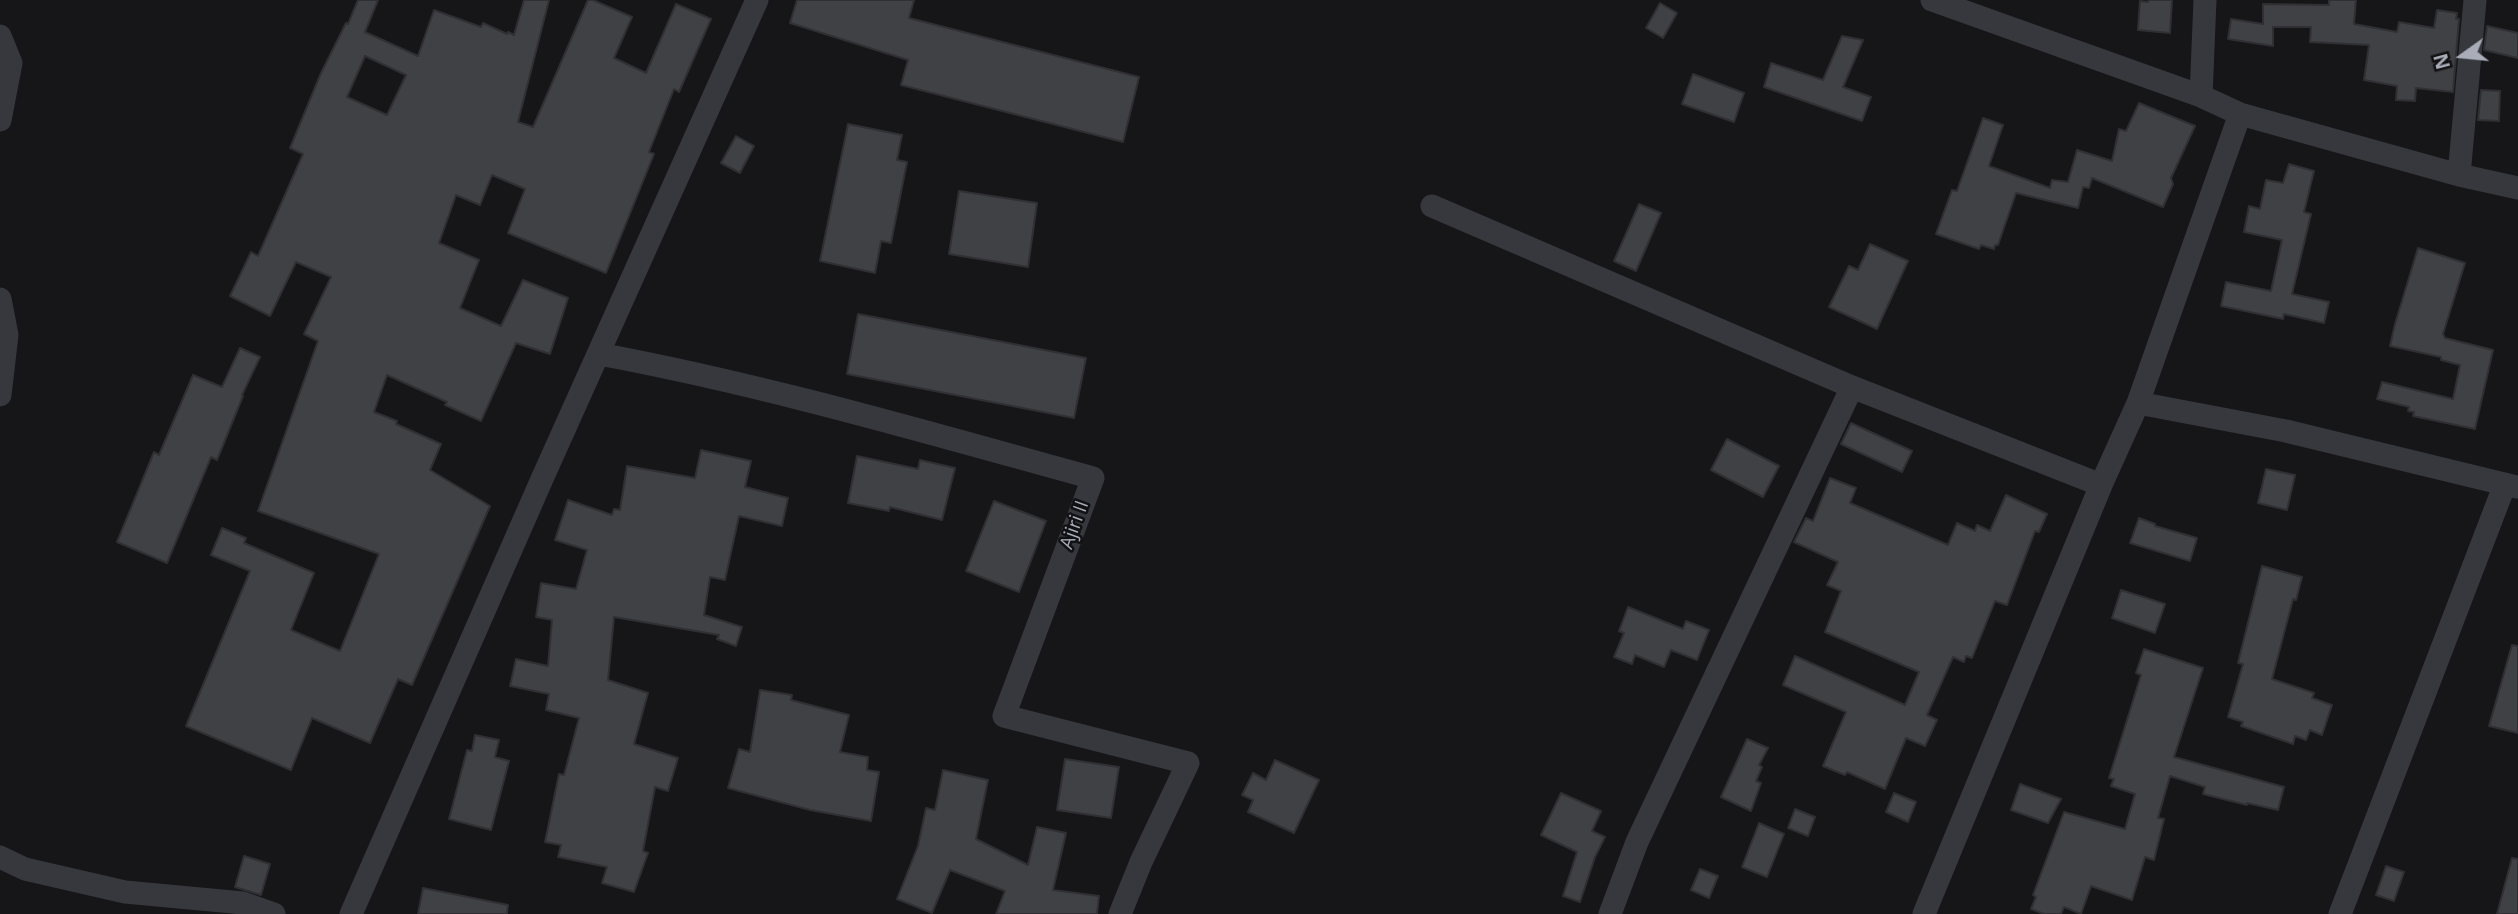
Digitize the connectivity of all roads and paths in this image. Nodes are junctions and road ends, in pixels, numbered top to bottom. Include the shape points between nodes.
1 (757, 0) edge
2 (2206, 0) edge
3 (2475, 0) edge
4 (1938, 1) edge
5 (0, 36) edge
6 (2201, 96) junction
7 (2240, 114) junction
8 (0, 120) edge
9 (2459, 175) junction
10 (2518, 188) edge
11 (1432, 206) dead end
12 (0, 299) edge
13 (599, 354) junction
14 (1852, 387) junction
15 (0, 395) edge
16 (2138, 403) junction
17 (2101, 485) junction
18 (2512, 486) edge
19 (0, 857) edge
20 (274, 914) edge
21 (351, 914) edge
22 (1120, 914) edge
23 (1610, 914) edge
24 (1924, 914) edge
25 (2340, 914) edge

1 - 13 street
2 - 6 street
3 - 9 street
4 - 6 street
5 - 8 street via 11,63
6 - 7 street
7 - 9 street
7 - 16 street
9 - 10 street
11 - 14 street
12 - 15 street via 7,335
13 - 21 street
13 - 22 street, Ajiri II via 836,408 1093,478 1004,716 1188,763
14 - 17 street
14 - 23 street via 1637,842
16 - 17 street
16 - 18 street via 2286,430
17 - 24 street
18 - 25 street
19 - 20 street via 25,869 125,892 243,903

